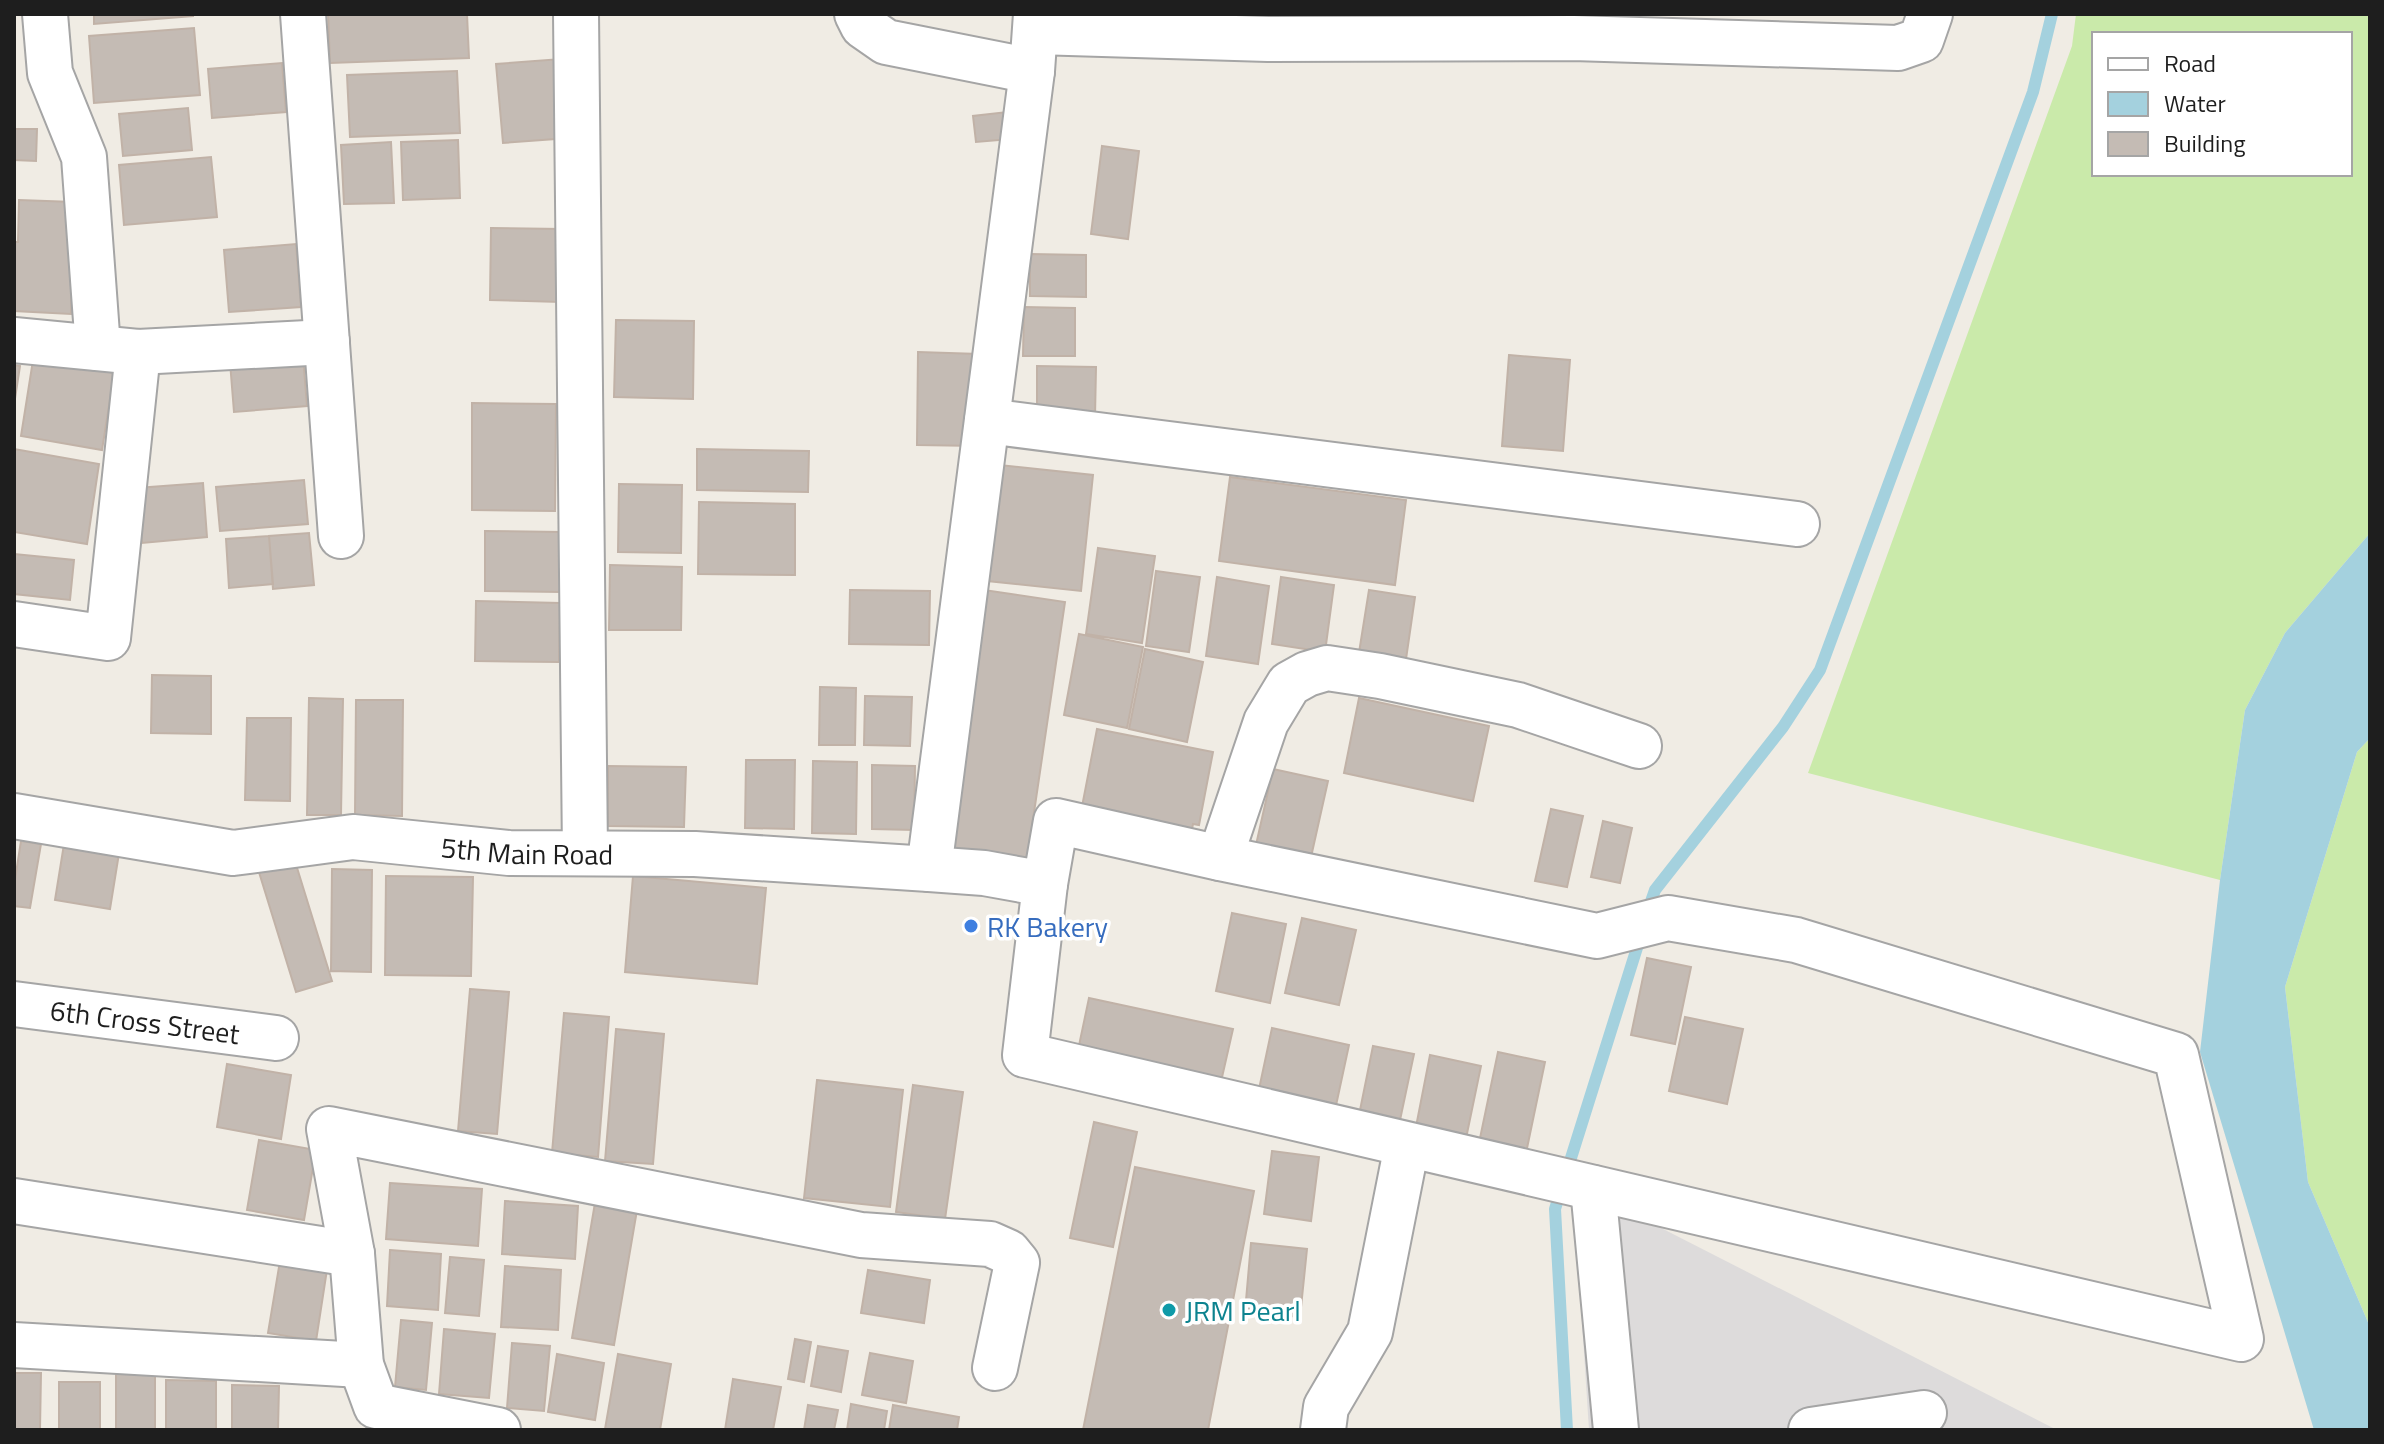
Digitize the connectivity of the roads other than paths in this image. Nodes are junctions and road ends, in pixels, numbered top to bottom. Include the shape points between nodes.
1 (45, 14) edge
2 (303, 14) edge
3 (576, 14) edge
4 (857, 14) edge
5 (1930, 14) edge
6 (1034, 39) edge
7 (14, 340) edge
8 (327, 342) junction
9 (118, 350) junction
10 (987, 421) junction
11 (1797, 524) dead end
12 (341, 536) dead end
13 (14, 624) edge
14 (1639, 746) dead end
15 (14, 816) edge
16 (585, 853) junction
17 (1220, 858) junction
18 (929, 869) junction
19 (1045, 884) junction
20 (14, 1004) edge
21 (276, 1038) dead end
22 (1407, 1145) junction
23 (1573, 1183) junction
24 (14, 1201) edge
25 (352, 1254) junction
26 (14, 1345) edge
27 (361, 1365) junction
28 (995, 1368) dead end
29 (1924, 1413) dead end
30 (498, 1430) edge
31 (1323, 1430) edge
32 (1616, 1430) edge
33 (1811, 1430) edge

1 - 9 street via 50,73 84,157
2 - 8 street
3 - 16 street
4 - 6 street via 863,26 886,42
5 - 6 street via 1921,40 1898,48 1573,38
6 - 10 street
7 - 9 street
8 - 9 street
8 - 12 street
9 - 13 street via 108,638
10 - 11 street
10 - 18 street
14 - 17 street via 1518,705 1327,668 1289,684 1266,722
15 - 16 street, 5th Main Road via 233,853 353,837 509,853
16 - 18 street, 5th Main Road via 695,854
17 - 19 street via 1056,821
17 - 23 street via 1597,936 1668,918 1796,940 2176,1055 2241,1339
18 - 19 street, 5th Main Road
19 - 22 street via 1025,1055
20 - 21 street, 6th Cross Street
22 - 23 street
22 - 31 street via 1370,1332 1326,1407
23 - 32 street
24 - 25 street
25 - 27 street
25 - 28 street via 329,1129 861,1235 990,1244 1017,1263
26 - 27 street
27 - 30 street via 376,1406
29 - 33 street

